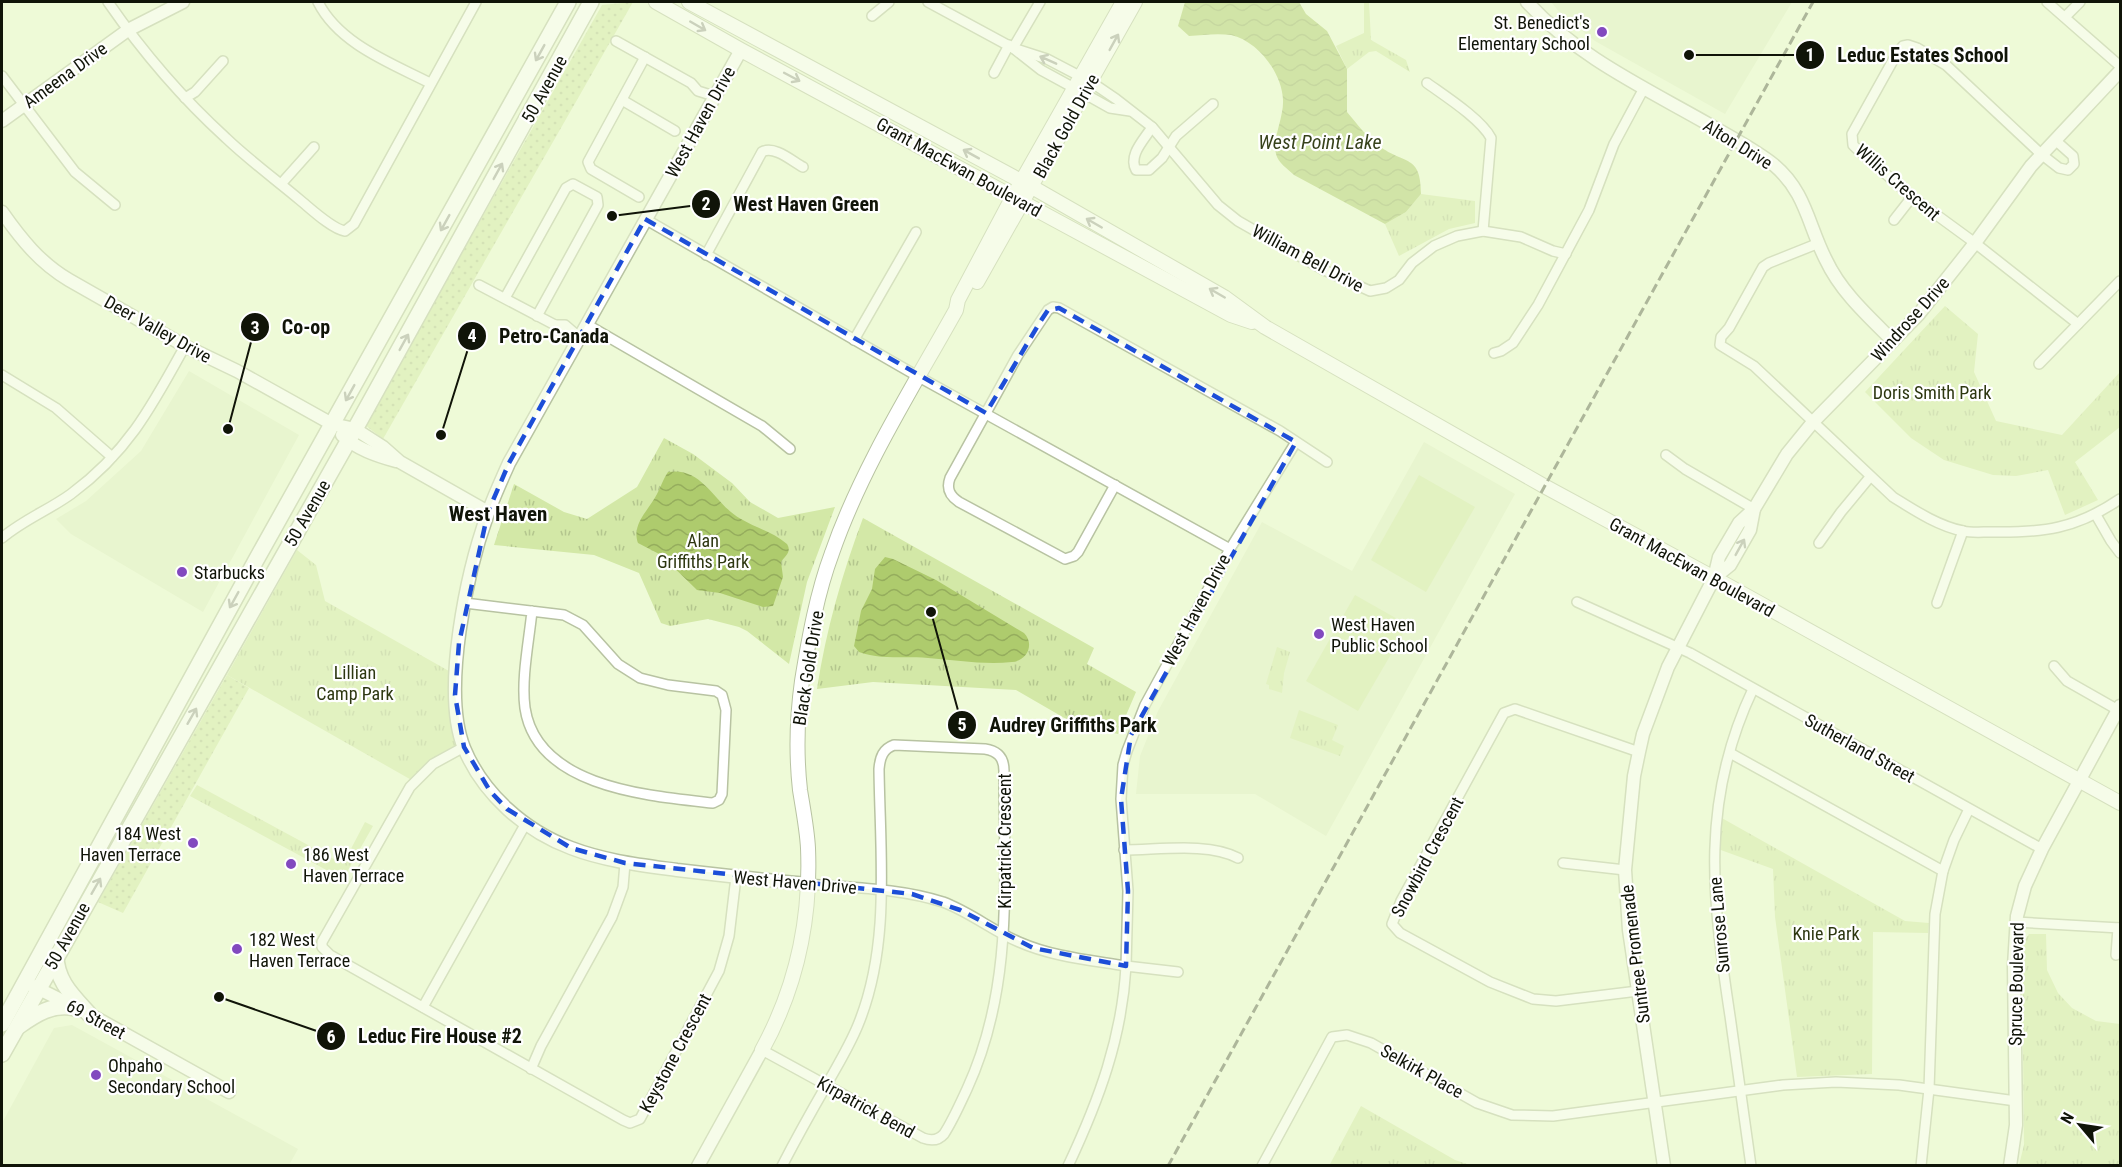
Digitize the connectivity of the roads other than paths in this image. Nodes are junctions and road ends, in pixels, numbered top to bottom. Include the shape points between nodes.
1 (108, 2) edge
2 (183, 2) edge
3 (318, 2) edge
4 (476, 2) edge
5 (568, 2) edge
6 (656, 2) edge
7 (689, 2) edge
8 (889, 2) edge
9 (928, 2) edge
10 (1040, 2) edge
11 (1123, 2) edge
12 (1135, 2) edge
13 (1527, 2) edge
14 (2047, 2) edge
15 (2080, 2) edge
16 (592, 5) edge
17 (872, 16) dead end
18 (2065, 17) junction
19 (128, 30) junction
20 (616, 41) dead end
21 (1011, 46) junction
22 (741, 50) junction
23 (645, 57) junction
24 (223, 61) dead end
25 (2121, 66) edge
26 (2121, 71) edge
27 (994, 74) dead end
28 (2, 76) edge
29 (1427, 82) dead end
30 (430, 83) junction
31 (1083, 85) junction
32 (1644, 88) junction
33 (714, 96) junction
34 (185, 98) junction
35 (622, 100) junction
36 (24, 104) junction
37 (1213, 104) dead end
38 (2, 121) edge
39 (1152, 127) junction
40 (675, 130) dead end
41 (2055, 140) junction
42 (1169, 145) junction
43 (314, 147) dead end
44 (2042, 154) junction
45 (803, 167) dead end
46 (282, 184) junction
47 (1027, 185) junction
48 (639, 197) dead end
49 (1912, 197) junction
50 (1018, 199) junction
51 (115, 205) dead end
52 (2, 212) edge
53 (645, 219) junction
54 (1894, 220) dead end
55 (1483, 231) junction
56 (916, 232) dead end
57 (1819, 243) junction
58 (1975, 243) junction
59 (1566, 254) junction
60 (706, 255) junction
61 (2121, 280) edge
62 (478, 285) dead end
63 (505, 298) junction
64 (537, 316) junction
65 (586, 324) junction
66 (2078, 324) junction
67 (1265, 327) junction
68 (579, 337) junction
69 (854, 340) junction
70 (1893, 341) junction
71 (185, 346) junction
72 (1494, 353) dead end
73 (2039, 364) dead end
74 (2, 375) edge
75 (919, 378) junction
76 (986, 413) junction
77 (1813, 422) junction
78 (332, 424) junction
79 (351, 435) junction
80 (1296, 442) junction
81 (790, 449) dead end
82 (1666, 455) dead end
83 (112, 457) junction
84 (1327, 462) dead end
85 (1870, 477) junction
86 (1115, 485) junction
87 (2121, 499) edge
88 (1754, 509) junction
89 (488, 512) junction
90 (2096, 515) junction
91 (2, 523) edge
92 (1963, 531) junction
93 (5, 535) edge
94 (1819, 543) dead end
95 (1230, 549) junction
96 (2121, 553) edge
97 (1714, 578) junction
98 (1577, 602) dead end
99 (465, 603) junction
100 (1936, 603) dead end
101 (532, 611) junction
102 (1677, 647) junction
103 (2054, 666) dead end
104 (1754, 689) junction
105 (2119, 708) edge
106 (464, 747) junction
107 (1639, 752) junction
108 (1730, 753) junction
109 (2079, 781) junction
110 (2121, 803) edge
111 (1969, 809) junction
112 (526, 823) junction
113 (2042, 849) junction
114 (1124, 850) junction
115 (1238, 858) dead end
116 (624, 863) junction
117 (1563, 863) dead end
118 (1625, 870) junction
119 (1943, 871) junction
120 (736, 877) junction
121 (807, 884) junction
122 (881, 890) junction
123 (2016, 922) junction
124 (2120, 928) edge
125 (1004, 935) junction
126 (56, 955) junction
127 (2116, 955) dead end
128 (1126, 966) junction
129 (1178, 972) dead end
130 (31, 985) junction
131 (1638, 991) junction
132 (423, 1007) junction
133 (82, 1011) junction
134 (9, 1026) edge
135 (762, 1050) junction
136 (2, 1054) edge
137 (531, 1070) junction
138 (826, 1085) junction
139 (1929, 1089) junction
140 (1741, 1090) junction
141 (229, 1092) dead end
142 (2016, 1101) junction
143 (1655, 1102) junction
144 (698, 1166) edge
145 (782, 1166) edge
146 (1068, 1166) edge
147 (1262, 1166) edge
148 (1664, 1166) edge
149 (1751, 1166) edge
150 (1921, 1166) edge
151 (2010, 1166) edge

1 - 19 street
2 - 19 street, Ameena Drive
3 - 30 street via 343,34
4 - 30 street
5 -> 78 main road, 50 Avenue
6 -> 22 main road, Grant MacEwan Boulevard
47 -> 7 main road, Grant MacEwan Boulevard
8 - 17 street
9 - 21 street, William Bell Drive
10 - 21 street
11 - 31 main road, Black Gold Drive
31 -> 12 main road, Black Gold Drive
13 - 32 street, Alton Drive via 1564,38
14 - 18 street
15 - 18 street
79 -> 16 main road, 50 Avenue
18 - 25 street
19 - 34 street
19 - 36 street, Ameena Drive
20 - 23 street
21 - 27 street
21 - 31 street, William Bell Drive via 1041,70
22 - 33 street, West Haven Drive
22 -> 50 main road, Grant MacEwan Boulevard
23 - 33 street via 707,88
23 - 35 street
24 - 34 street
26 - 41 street, Windrose Drive
28 - 36 street
29 - 55 street via 1491,138
30 - 46 street via 350,228 338,229
31 - 39 street, William Bell Drive via 1110,108 1130,111
31 - 47 main road, Black Gold Drive
32 - 57 street, Alton Drive via 1779,170 1802,200
32 - 59 street via 1614,144 1589,210
33 - 53 street, West Haven Drive
34 - 46 street
35 - 40 street
35 - 48 street via 588,162 591,169
36 - 38 street, Ameena Drive
36 - 51 street via 75,172
37 - 42 street
39 - 42 street, William Bell Drive
39 - 42 street via 1134,155 1136,170 1149,170
41 - 44 street, Windrose Drive
41 - 44 street via 2073,156 2072,167 2064,170
42 - 55 street, William Bell Drive via 1213,200 1238,221 1315,266 1370,291 1399,280 1434,246
43 - 46 street
44 - 49 street, Willis Crescent via 1952,70 1917,48 1903,46 1851,140
44 - 58 street, Windrose Drive
45 - 60 street via 773,150 762,152
47 - 50 main road, Black Gold Drive
67 -> 47 main road, Grant MacEwan Boulevard via 1224,297
49 - 54 street
49 - 58 street, Willis Crescent
50 - 67 main road, Grant MacEwan Boulevard via 1231,315
50 - 75 main road, Black Gold Drive via 968,298 956,310
52 - 71 street, Deer Valley Drive via 30,250 55,272
53 - 60 street, West Haven Drive
53 - 65 street, West Haven Drive
55 - 59 street, William Bell Drive via 1521,237
56 - 69 street
57 - 70 street, Alton Drive via 1839,282
57 - 77 street via 1763,267 1720,341 1720,345 1754,366
58 - 66 street, Willis Crescent
58 - 70 street, Windrose Drive
59 - 72 street via 1520,334 1513,343
60 - 69 street, West Haven Drive
61 - 66 street
62 - 63 street
63 - 64 street
63 - 64 street via 566,188 573,184 597,197 598,206
64 - 68 street via 555,325 565,325
65 - 68 street, West Haven Drive
65 - 81 street via 762,426
66 - 73 street
67 - 97 main road, Grant MacEwan Boulevard
68 - 89 street, West Haven Drive via 509,463
69 - 75 street, West Haven Drive
70 - 77 street, Windrose Drive
71 - 78 street, Deer Valley Drive
71 - 83 street via 140,425
74 - 83 street via 56,408
75 - 76 street, West Haven Drive
75 - 121 main road, Black Gold Drive via 849,511 831,553 816,612 802,680 798,726 808,848
76 - 80 street via 1018,355 1053,307
76 - 86 street, West Haven Drive
76 - 86 street via 947,485 959,502 1065,559 1078,552
77 - 85 street
77 - 88 street, Windrose Drive via 1787,454
78 - 79 street, Deer Valley Drive
78 -> 130 main road, 50 Avenue
79 - 89 street via 383,447 400,462
126 -> 79 main road, 50 Avenue
80 - 84 street
80 - 95 street
82 - 88 street
83 - 93 street via 72,493
85 - 92 street via 1917,512
85 - 94 street
86 - 95 street, West Haven Drive
87 - 90 street
88 - 97 street, Windrose Drive via 1750,530 1730,565
89 - 99 street, West Haven Drive
90 - 92 street via 2055,529 2025,533
90 - 96 street
91 - 93 street
92 - 100 street
95 - 114 street, West Haven Drive via 1131,735 1121,784
97 - 102 street, Suntree Promenade
97 - 109 main road, Grant MacEwan Boulevard
98 - 102 street, Sutherland Street
99 - 101 street
99 - 106 street, West Haven Drive via 455,695
101 - 101 street via 574,619 618,664 640,678 722,695 726,710 719,800 712,803 649,796 608,787 571,769 543,748 531,729 525,707
102 - 104 street, Sutherland Street
102 - 107 street, Suntree Promenade
103 - 105 street via 2067,681
104 - 108 street, Sunrose Lane via 1738,722
104 - 111 street, Sutherland Street
105 - 109 street
106 - 112 street, West Haven Drive via 490,791
106 - 132 street, Keystone Crescent via 433,764 410,787 322,942 330,955
107 - 118 street, Suntree Promenade
107 - 131 street, Snowbird Crescent via 1515,709 1504,713 1401,900 1392,924 1400,933 1522,996 1556,1001
108 - 119 street
108 - 140 street, Sunrose Lane via 1716,814 1714,895
109 - 110 main road, Grant MacEwan Boulevard
109 - 113 street, Spruce Boulevard
111 - 113 street, Sutherland Street
111 - 119 street
112 - 116 street, West Haven Drive via 571,848
112 - 132 street
113 - 123 street, Spruce Boulevard via 2025,886
114 - 115 street via 1209,849
114 - 128 street, West Haven Drive via 1128,900
116 - 120 street, West Haven Drive
116 - 137 street via 623,886 612,917
117 - 118 street
118 - 131 street, Suntree Promenade
119 - 139 street via 1933,926
120 - 121 street, West Haven Drive
120 - 137 street, Keystone Crescent via 729,936 719,971 640,1119 630,1123 623,1120
121 - 122 street, West Haven Drive
121 - 135 main road, Black Gold Drive via 795,974 781,1014
122 - 125 street, West Haven Drive via 945,903
122 - 125 street, Kirpatrick Crescent via 879,762 884,750 894,745 992,750 1004,766
122 - 138 street via 880,930 870,989 858,1025
123 - 124 street
123 - 142 street, Spruce Boulevard
124 - 127 street
125 - 128 street, West Haven Drive via 1048,953
125 - 138 street, Kirpatrick Bend via 999,985 981,1053 957,1110 940,1138 923,1138
126 - 130 main road, 50 Avenue
126 - 133 main road via 61,981
128 - 129 street
128 - 146 street via 1118,1034 1096,1102
130 - 133 street, 69 Street
130 - 134 main road, 50 Avenue
131 - 143 street, Suntree Promenade
132 - 137 street, Keystone Crescent
133 - 134 main road via 66,1006 46,1010
133 - 141 street, 69 Street
134 - 136 main road, 50 Avenue
135 - 138 street, Kirpatrick Bend
135 - 144 street
138 - 145 street
139 - 140 street via 1836,1082
139 - 142 street
139 - 150 street
140 - 143 street
140 - 149 street, Sunrose Lane
142 - 151 street, Spruce Boulevard
143 - 147 street, Selkirk Place via 1553,1116 1512,1115 1477,1103 1371,1043 1347,1035 1332,1037
143 - 148 street, Suntree Promenade

